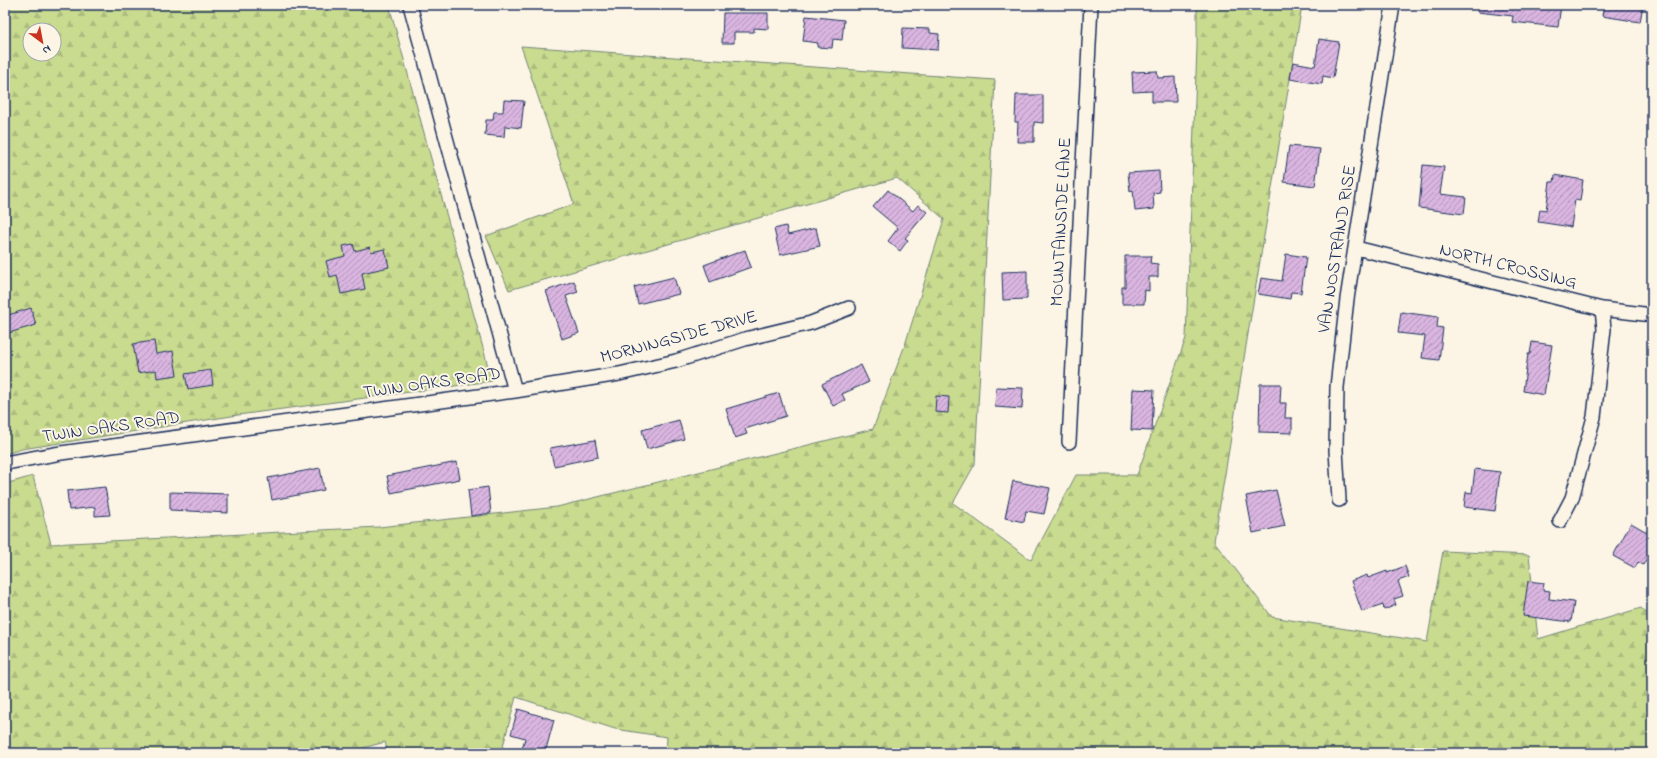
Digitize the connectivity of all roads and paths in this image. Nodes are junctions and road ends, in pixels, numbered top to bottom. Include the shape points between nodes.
1 (410, 5) edge
2 (1091, 5) edge
3 (1394, 5) edge
4 (1356, 248) junction
5 (849, 308) dead end
6 (1602, 309) junction
7 (1652, 315) edge
8 (515, 391) junction
9 (1069, 442) dead end
10 (5, 463) edge
11 (1339, 500) dead end
12 (1560, 521) dead end

1 - 8 street, TWIN OAKS ROAD
2 - 9 street, MOUNTAINSIDE LANE
3 - 4 street, VAN NOSTRAND RISE
4 - 6 street, NORTH CROSSING
4 - 11 street, VAN NOSTRAND RISE via 1347,299 1337,387 1336,450
5 - 8 street, MORNINGSIDE DRIVE via 811,324 745,339 676,361 619,374
6 - 7 street, NORTH CROSSING
6 - 12 street via 1604,329 1594,417 1572,498
8 - 10 street, TWIN OAKS ROAD via 61,453

